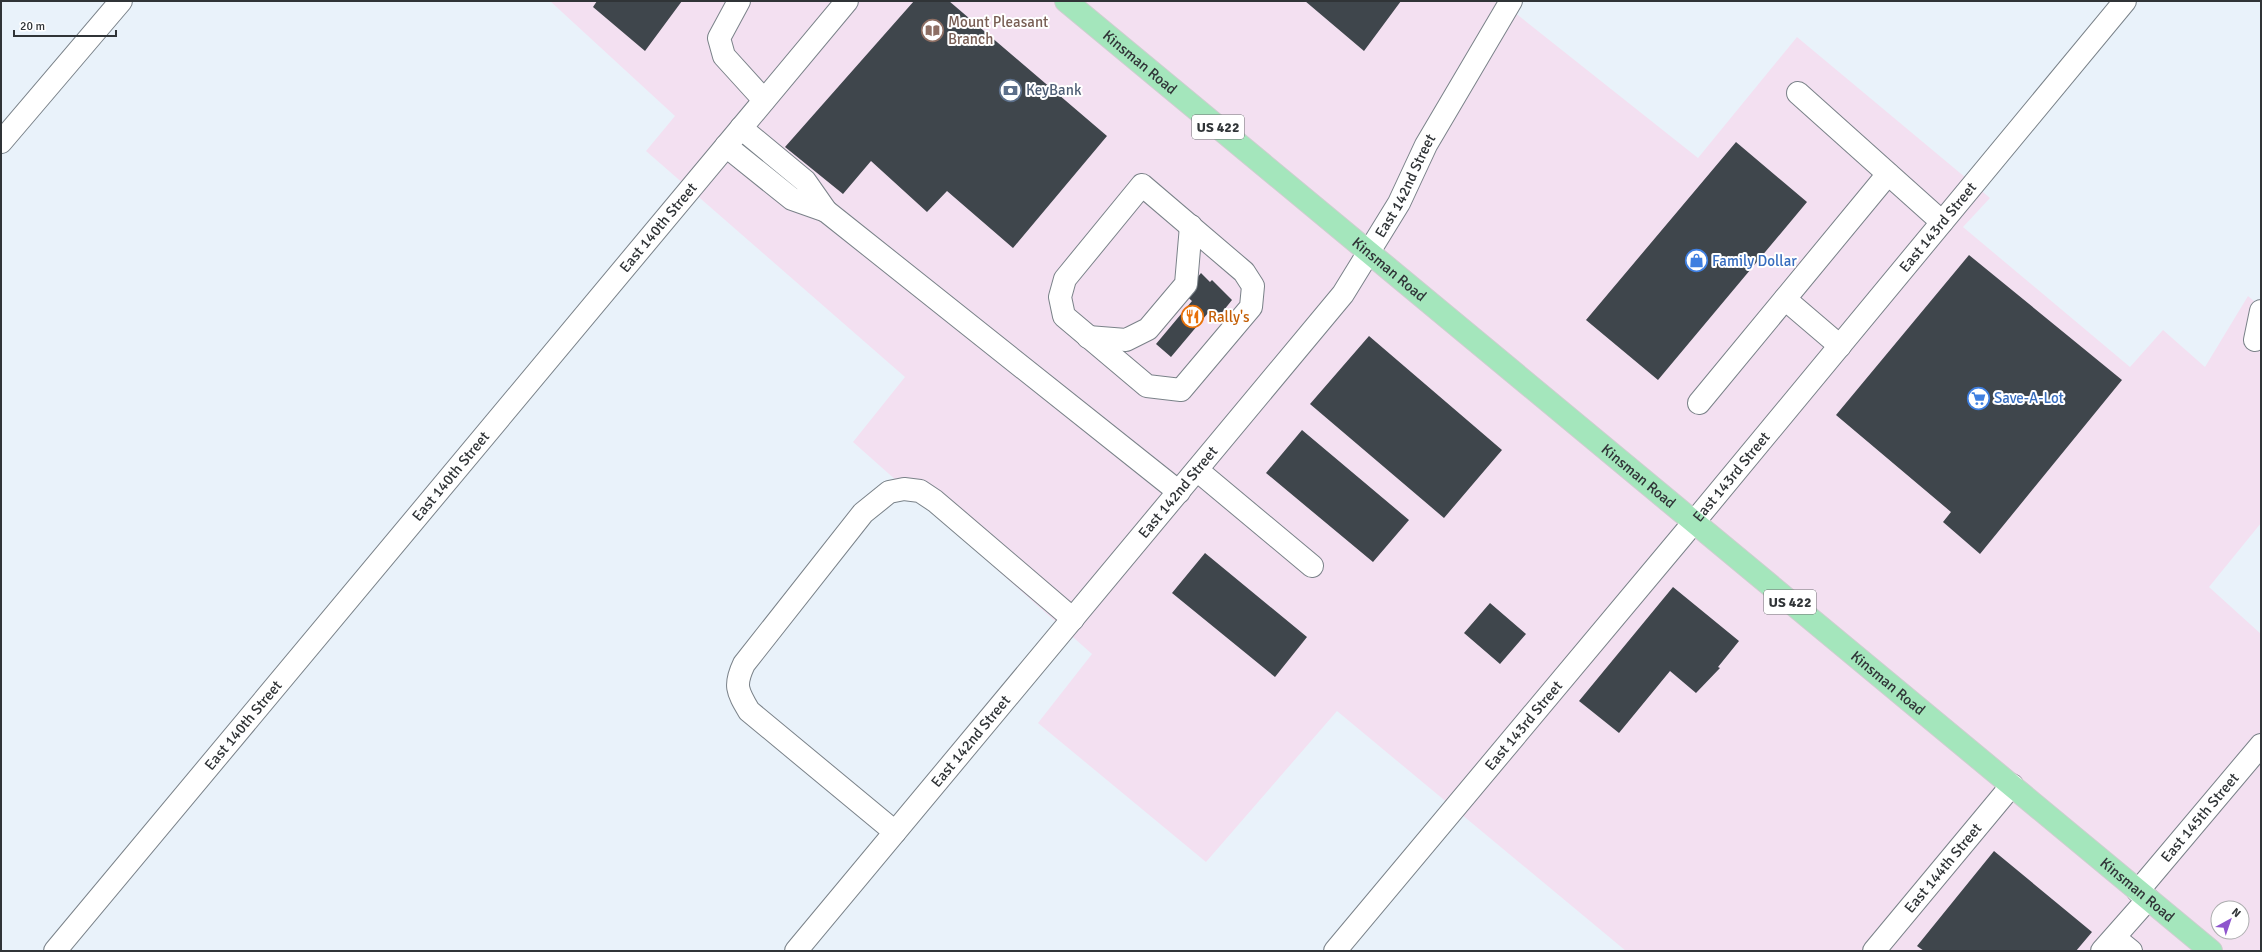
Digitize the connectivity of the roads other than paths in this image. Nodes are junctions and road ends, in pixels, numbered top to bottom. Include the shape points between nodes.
1 (121, 1) edge
2 (739, 1) edge
3 (846, 1) edge
4 (1066, 1) edge
5 (1511, 1) edge
6 (2125, 1) edge
7 (1798, 93) dead end
8 (764, 100) junction
9 (741, 128) junction
10 (1, 142) edge
11 (726, 146) junction
12 (1888, 174) junction
13 (826, 211) junction
14 (1942, 222) junction
15 (1191, 226) junction
16 (1370, 252) junction
17 (1785, 299) junction
18 (2261, 311) edge
19 (1088, 337) junction
20 (2255, 340) dead end
21 (1840, 346) junction
22 (1699, 403) dead end
23 (1197, 470) junction
24 (1178, 492) junction
25 (1694, 522) junction
26 (1312, 566) dead end
27 (1073, 619) junction
28 (2261, 745) edge
29 (2012, 785) junction
30 (895, 832) junction
31 (2143, 895) junction
32 (2116, 947) edge
33 (55, 951) edge
34 (796, 951) edge
35 (1335, 951) edge
36 (1874, 951) edge
37 (2211, 951) edge

1 - 10 street
2 - 8 street via 719,38 724,56
3 - 8 street, East 140th Street
4 - 16 main road, Kinsman Road / US 422
5 - 16 street, East 142nd Street via 1426,145 1399,203
6 - 14 street, East 143rd Street
7 - 12 street
8 - 9 street, East 140th Street
9 - 11 street, East 140th Street
9 - 13 street via 805,181
11 - 13 street via 792,199
11 - 33 street, East 140th Street
12 - 14 street
12 - 17 street
13 - 24 street
14 - 21 street, East 143rd Street
15 - 19 street via 1186,284 1148,329 1126,340
15 - 19 street via 1142,185 1065,279 1060,297 1064,316
15 - 19 street via 1244,272 1253,286 1250,307 1181,390 1147,386
16 - 23 street, East 142nd Street via 1343,294
16 - 25 main road, Kinsman Road / US 422
17 - 21 street
17 - 22 street
18 - 20 street
21 - 25 street, East 143rd Street
23 - 24 street, East 142nd Street
23 - 26 street
24 - 27 street, East 142nd Street
25 - 29 main road, Kinsman Road / US 422
25 - 35 street, East 143rd Street
27 - 30 street, East 142nd Street
27 - 30 street via 920,491 904,489 889,492 863,513 744,664 738,676 737,687 749,711
28 - 31 street, East 145th Street
29 - 31 main road, Kinsman Road / US 422
29 - 36 street, East 144th Street
30 - 34 street, East 142nd Street
31 - 32 street, East 145th Street
31 - 37 main road, Kinsman Road / US 422

